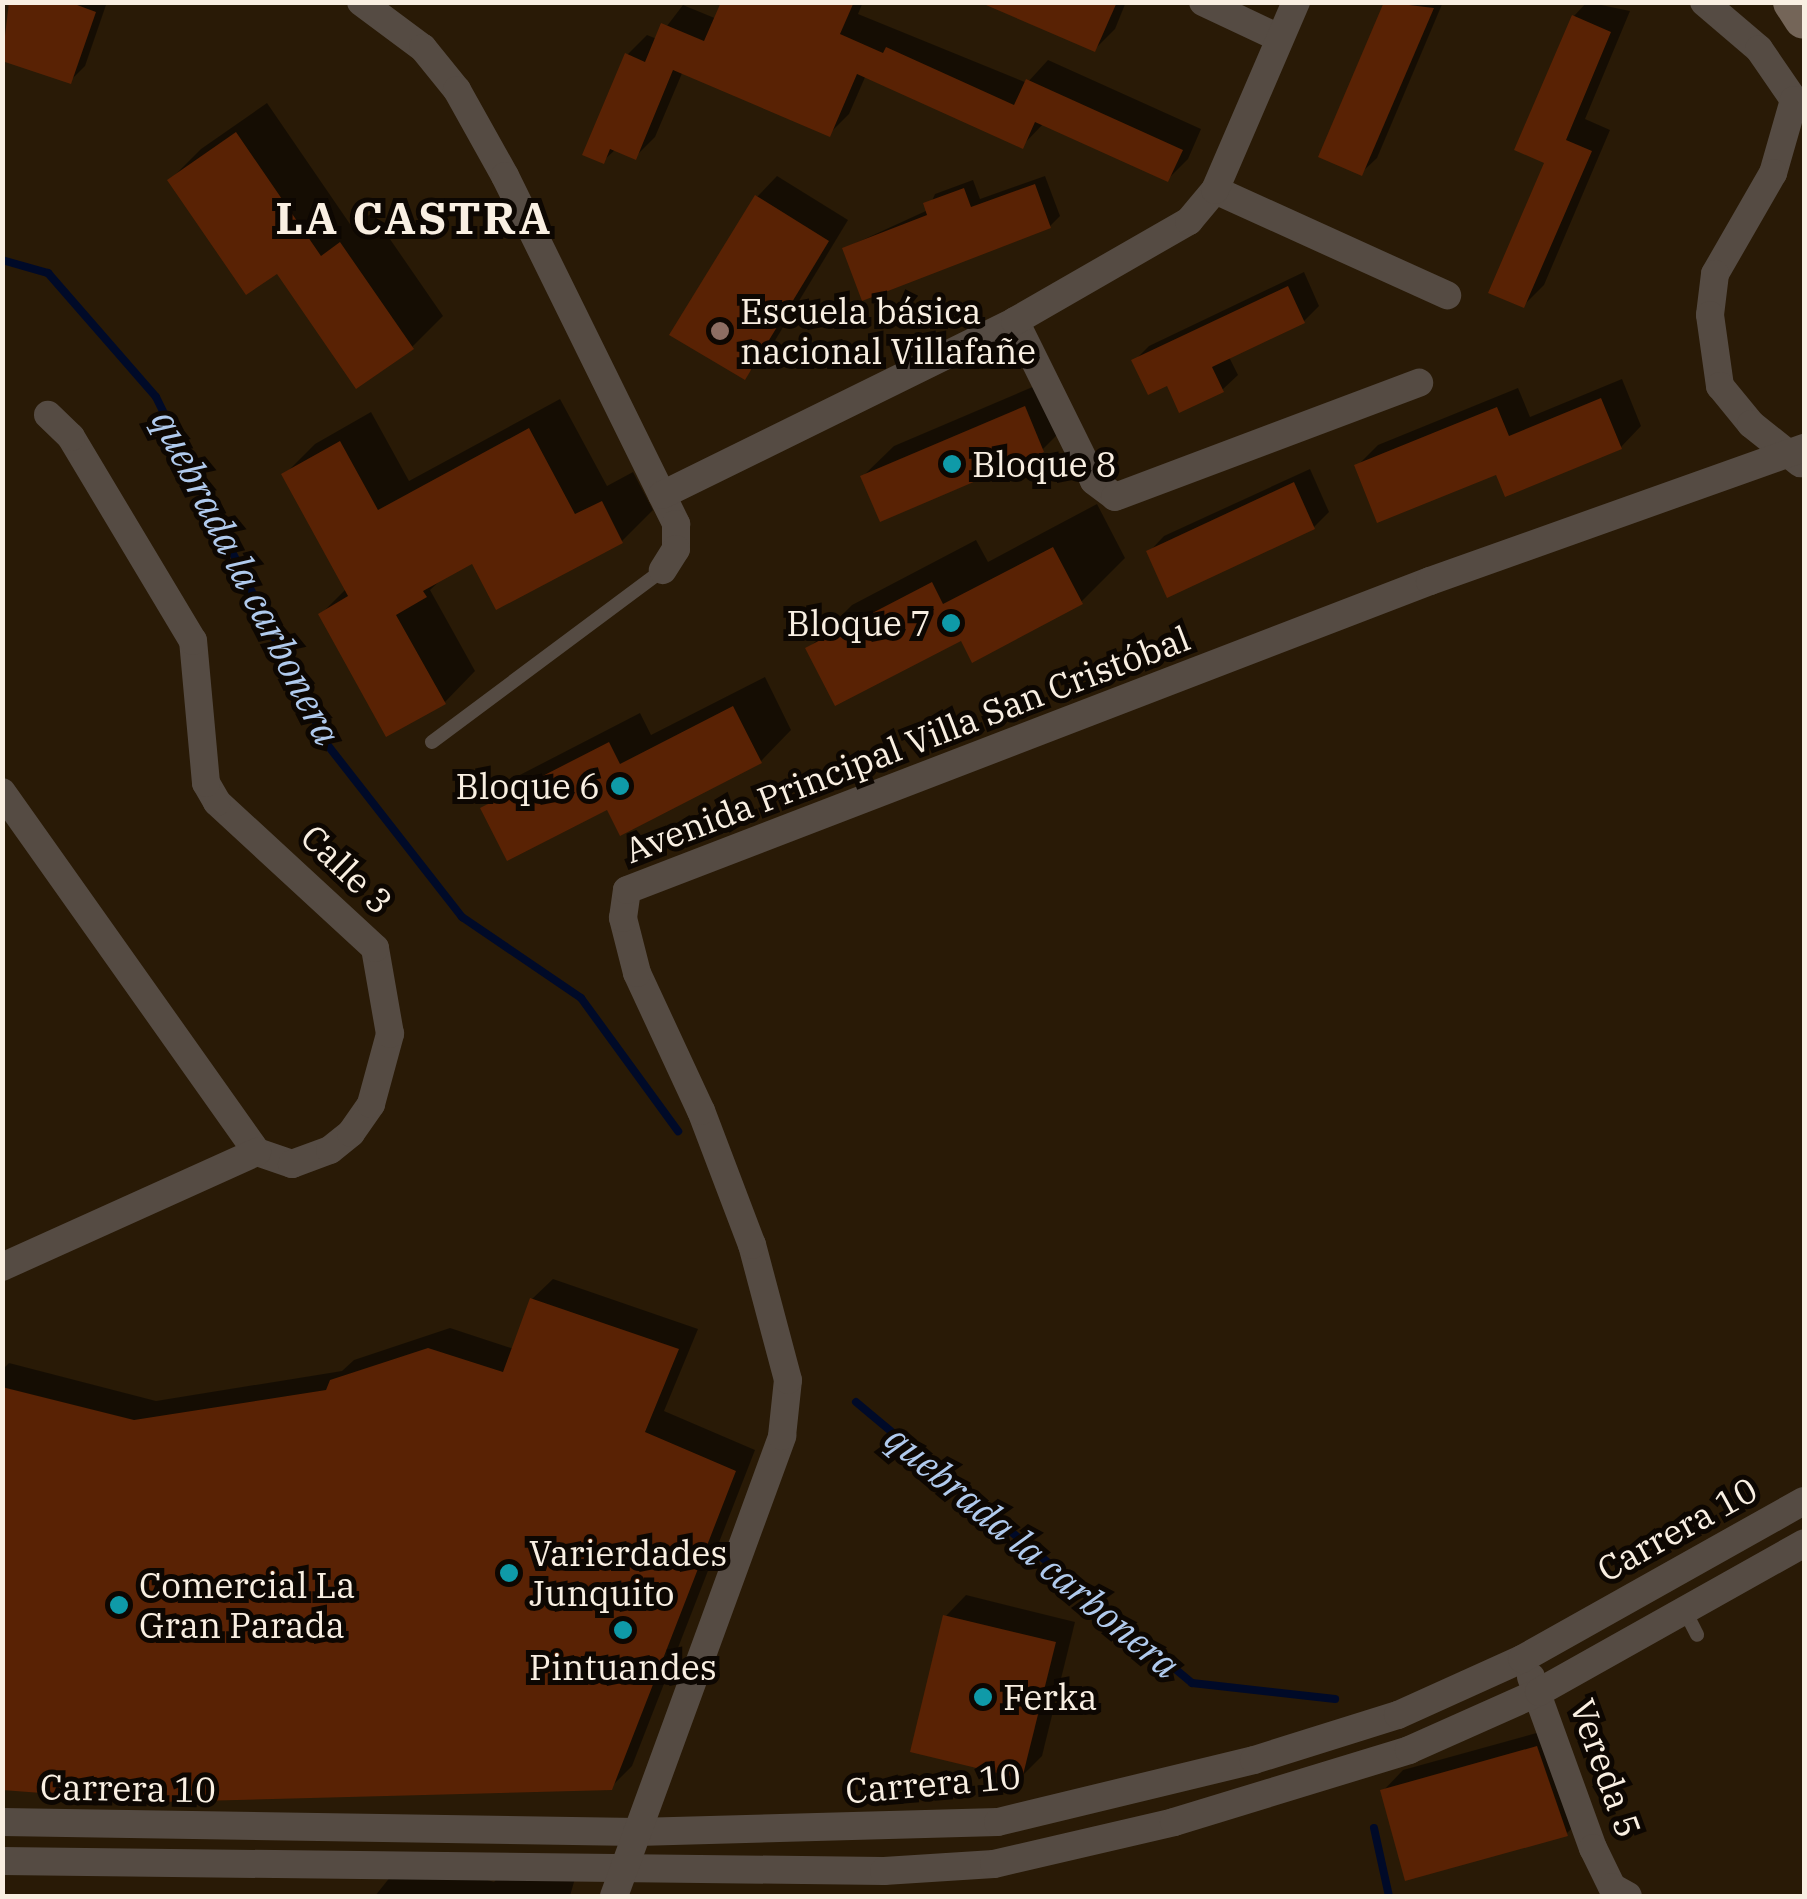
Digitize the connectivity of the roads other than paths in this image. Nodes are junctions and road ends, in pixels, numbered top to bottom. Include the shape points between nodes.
1 (361, 2) edge
2 (1204, 2) edge
3 (1296, 2) edge
4 (1704, 2) edge
5 (1793, 2) edge
6 (394, 12) edge
7 (1804, 19) edge
8 (1279, 38) junction
9 (1215, 190) junction
10 (1447, 294) dead end
11 (1014, 321) junction
12 (1419, 383) dead end
13 (48, 414) dead end
14 (1800, 457) edge
15 (662, 495) junction
16 (662, 570) joint
17 (432, 742) dead end
18 (2, 792) edge
19 (257, 1152) junction
20 (2, 1267) edge
21 (1804, 1501) edge
22 (1804, 1543) edge
23 (1683, 1608) junction
24 (1697, 1635) dead end
25 (1522, 1659) junction
26 (1539, 1692) junction
27 (2, 1822) edge
28 (82, 1827) junction
29 (638, 1832) junction
30 (2, 1861) edge
31 (77, 1862) junction
32 (624, 1868) junction
33 (614, 1896) edge
34 (1628, 1896) edge

1 - 6 street
2 - 8 street
3 - 8 street
4 - 14 street via 1759,49 1794,100 1773,173 1715,274 1710,316 1720,386 1750,424
5 - 7 main road
6 - 15 street via 457,90
8 - 9 street
9 - 10 street
9 - 11 street via 1189,222
11 - 12 street via 1094,481 1116,497
11 - 15 street
13 - 19 street, Calle 3 via 81,452 193,640 206,783 217,802 376,948 390,1034 372,1104 330,1150 292,1164
14 - 29 street, Avenida Principal Villa San Cristóbal via 1430,581 626,890 623,918 637,974 701,1111 752,1245 788,1380 782,1436
15 - 16 street via 676,524 676,549
16 - 17 lane
18 - 19 street
19 - 20 street
21 - 25 street, Carrera 10
22 - 23 street, Carrera 10
23 - 24 lane
23 - 26 street, Carrera 10
25 - 26 street, Vereda 5
25 - 29 street, Carrera 10 via 1398,1715 1272,1755 998,1822
26 - 32 street, Carrera 10 via 1409,1750 1174,1822 994,1864 884,1871
26 - 34 street, Vereda 5 via 1593,1848 1612,1887
27 - 28 street, Carrera 10
28 - 29 street, Carrera 10
28 - 31 street
29 - 32 street, Avenida Principal Villa San Cristóbal
30 - 31 street, Carrera 10
31 - 32 street, Carrera 10
32 - 33 street, Avenida Principal Villa San Cristóbal

